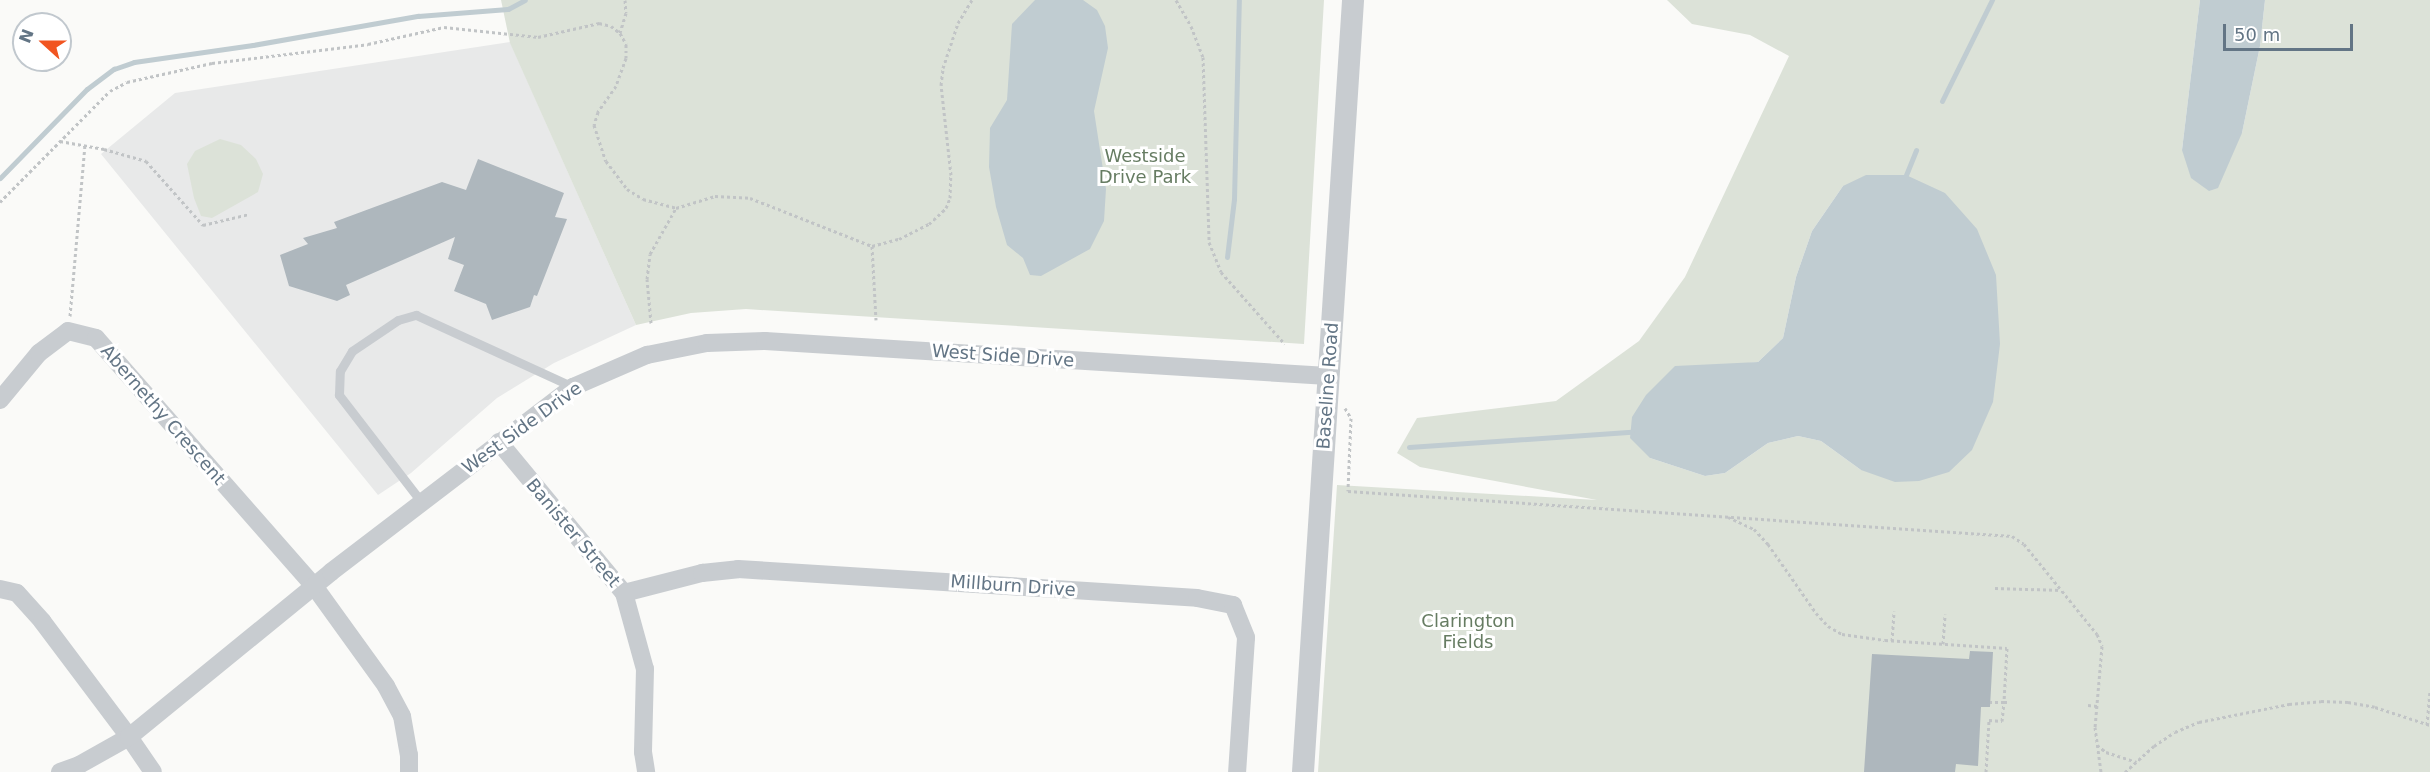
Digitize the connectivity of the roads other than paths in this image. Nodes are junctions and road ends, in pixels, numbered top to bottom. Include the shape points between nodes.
1 (1353, 0) edge
2 (1328, 376) junction
3 (573, 387) junction
4 (0, 400) edge
5 (499, 442) junction
6 (423, 504) junction
7 (314, 586) junction
8 (0, 589) edge
9 (624, 593) junction
10 (129, 736) junction
11 (60, 772) edge
12 (153, 772) edge
13 (409, 772) edge
14 (646, 772) edge
15 (1237, 772) edge
16 (1303, 772) edge

1 - 2 street, Baseline Road
2 - 3 street, West Side Drive via 755,341 674,348 647,355
2 - 16 street, Baseline Road
3 - 5 street, West Side Drive
3 - 6 lane via 416,315 398,320 352,351 340,371 339,395
4 - 7 street, Abernethy Crescent via 39,353 68,331 96,338
5 - 6 street, West Side Drive
5 - 9 street, Banister Street
6 - 7 street, West Side Drive
7 - 10 street, West Side Drive
7 - 13 street, Abernethy Crescent via 386,686 402,716
8 - 10 street via 16,593 42,621
9 - 14 street, Banister Street via 645,669
9 - 15 street, Millburn Drive via 702,573 738,569 1197,598 1233,604 1246,638
10 - 11 street, West Side Drive
10 - 12 street

